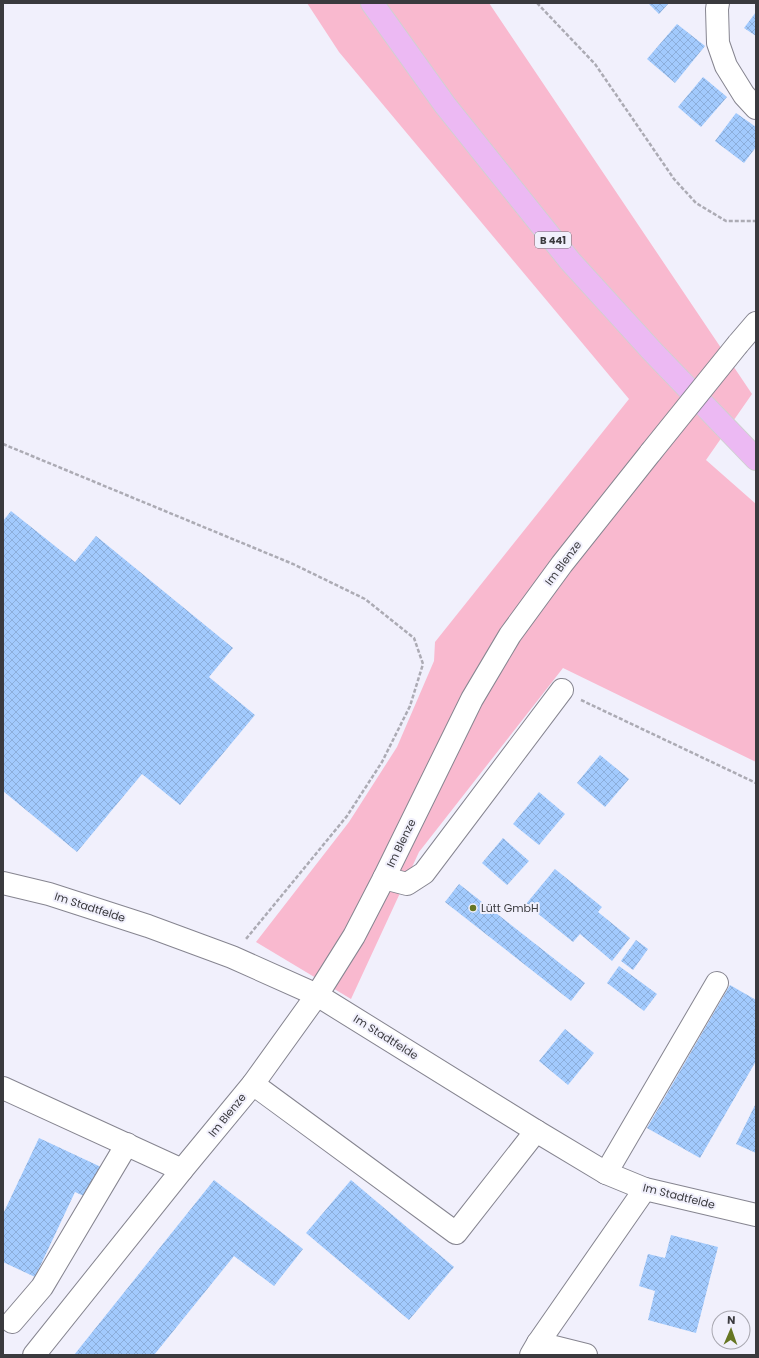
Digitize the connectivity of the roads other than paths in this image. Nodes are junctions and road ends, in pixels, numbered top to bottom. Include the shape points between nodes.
1 (372, 3) edge
2 (718, 3) edge
3 (756, 108) edge
4 (756, 323) edge
5 (756, 459) edge
6 (562, 690) road end
7 (384, 878) junction
8 (3, 883) edge
9 (717, 983) dead end
10 (317, 995) junction
11 (253, 1084) junction
12 (3, 1088) edge
13 (536, 1131) junction
14 (127, 1144) junction
15 (182, 1170) junction
16 (606, 1172) junction
17 (645, 1189) junction
18 (756, 1215) edge
19 (12, 1322) dead end
20 (534, 1349) edge
21 (34, 1355) edge
22 (586, 1355) edge

1 - 5 main road, B 441 via 444,105 570,261
2 - 3 street via 718,43 726,66 744,95
4 - 7 street, Im Blenze, bridge via 562,564 510,635 472,699
6 - 7 street via 424,873 407,884
7 - 10 street, Im Blenze via 354,936
8 - 10 street, Im Stadtfelde via 49,894 148,926 232,957
9 - 16 street
10 - 11 street, Im Blenze
10 - 13 street, Im Stadtfelde
11 - 13 street via 456,1233
11 - 15 street, Im Blenze
12 - 14 street
13 - 16 street, Im Stadtfelde
14 - 15 street
14 - 19 street via 42,1287
15 - 21 street, Im Blenze
16 - 17 street, Im Stadtfelde
17 - 18 street, Im Stadtfelde
17 - 20 street
20 - 22 street

